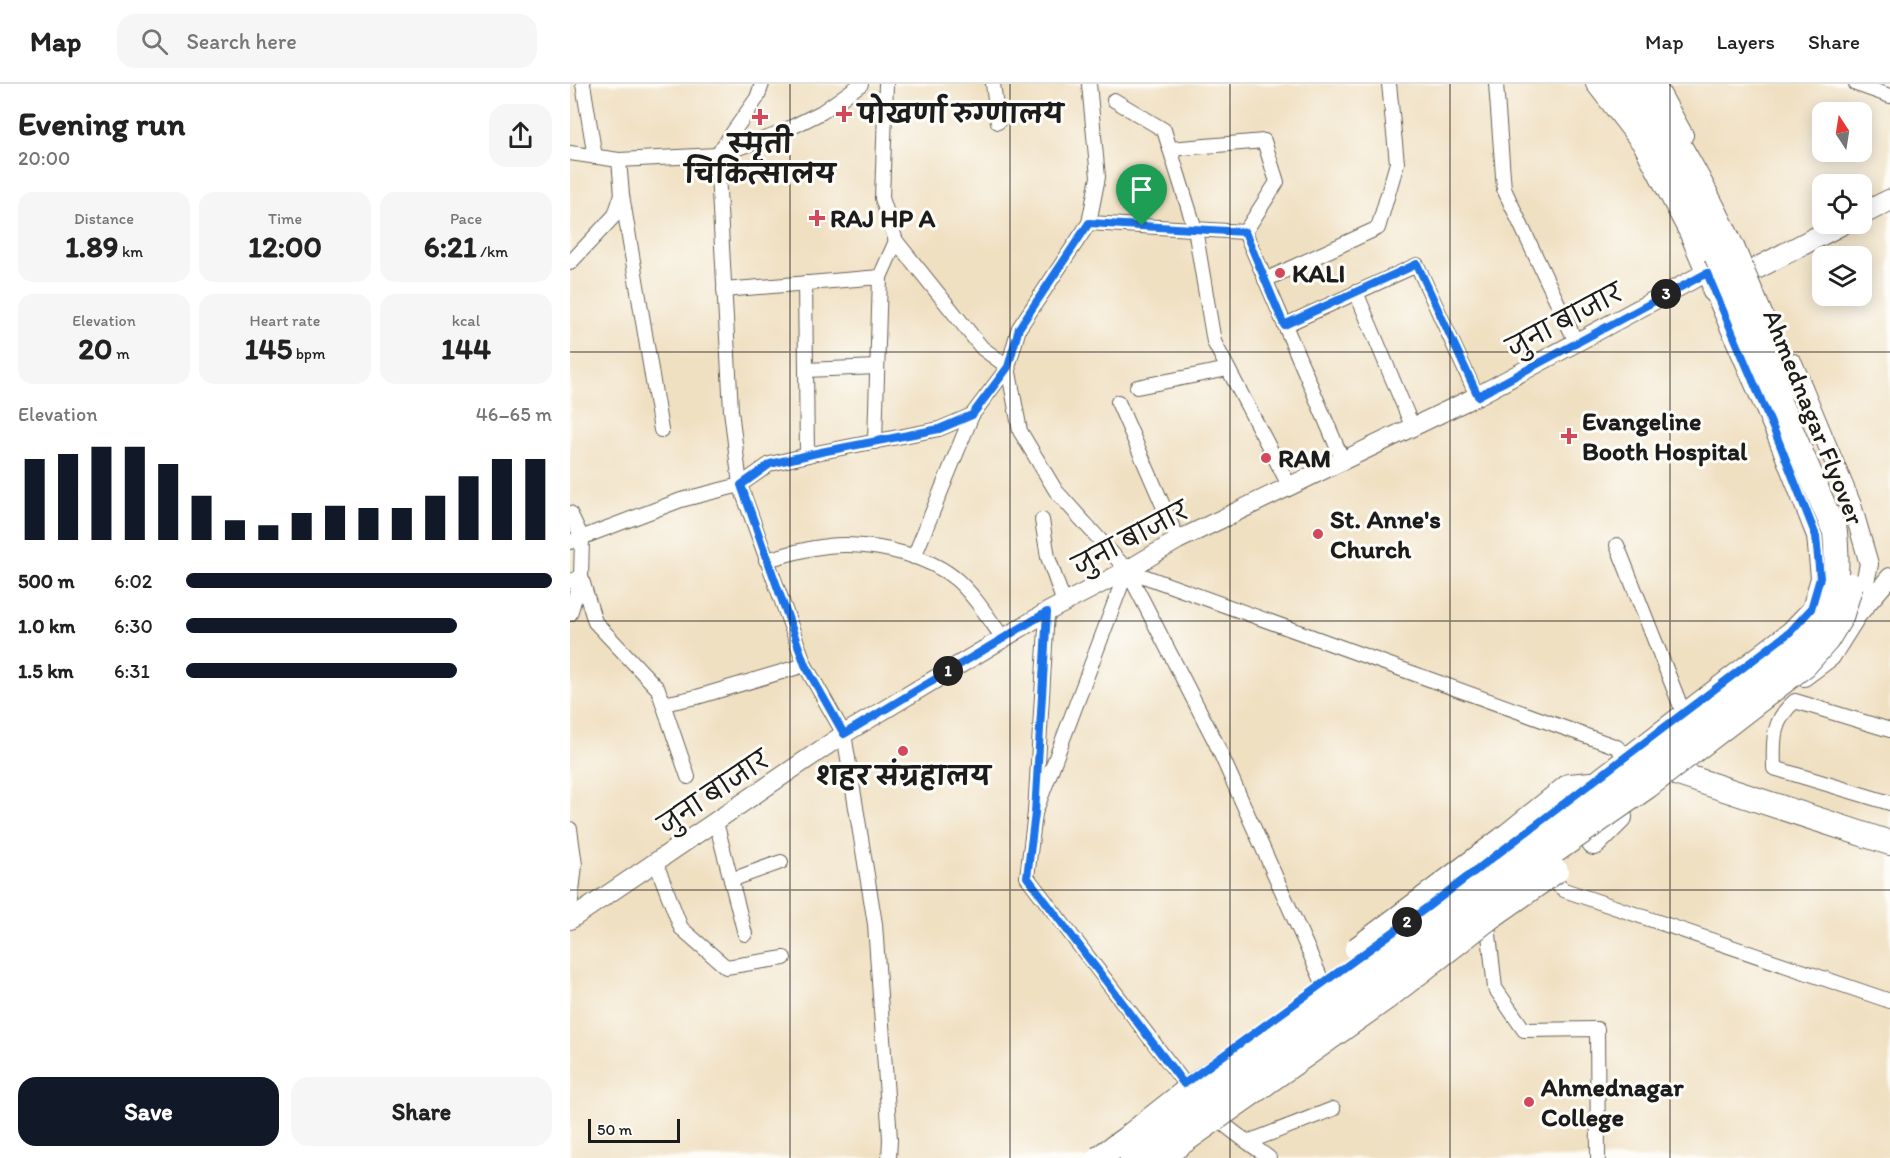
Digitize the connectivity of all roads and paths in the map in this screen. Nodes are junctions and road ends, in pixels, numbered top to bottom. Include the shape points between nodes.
1 (583, 84) edge
2 (762, 84) edge
3 (861, 84) edge
4 (886, 84) edge
5 (993, 84) edge
6 (1089, 84) edge
7 (1389, 84) edge
8 (1496, 84) edge
9 (1595, 84) edge
10 (1616, 84) edge
11 (1638, 84) edge
12 (1656, 84) edge
13 (1856, 84) edge
14 (1890, 96) edge
15 (1114, 100) dead end
16 (998, 122) dead end
17 (1170, 149) junction
18 (570, 153) edge
19 (717, 154) junction
20 (595, 157) junction
21 (619, 160) junction
22 (622, 195) junction
23 (1890, 200) edge
24 (1872, 209) edge
25 (1089, 223) junction
26 (1195, 229) junction
27 (1245, 232) junction
28 (1814, 234) edge
29 (896, 241) junction
30 (570, 263) edge
31 (1728, 264) junction
32 (880, 277) junction
33 (1265, 280) junction
34 (805, 283) junction
35 (724, 290) junction
36 (1356, 292) junction
37 (1284, 325) junction
38 (1576, 342) junction
39 (877, 367) junction
40 (1008, 367) junction
41 (1228, 369) junction
42 (806, 370) junction
43 (1137, 387) dead end
44 (1478, 396) junction
45 (1118, 402) dead end
46 (972, 415) junction
47 (1413, 428) junction
48 (661, 429) dead end
49 (875, 442) junction
50 (807, 455) junction
51 (1343, 461) junction
52 (741, 485) junction
53 (1290, 487) junction
54 (570, 513) edge
55 (1042, 520) dead end
56 (576, 540) edge
57 (1178, 540) junction
58 (1617, 545) dead end
59 (914, 557) junction
60 (766, 560) junction
61 (1127, 570) junction
62 (576, 579) edge
63 (1889, 580) edge
64 (1064, 603) junction
65 (1047, 612) junction
66 (570, 614) edge
67 (1858, 614) junction
68 (1003, 638) junction
69 (805, 665) junction
70 (663, 704) junction
71 (1683, 712) junction
72 (1890, 730) edge
73 (844, 734) junction
74 (1636, 749) junction
75 (1689, 768) junction
76 (688, 777) dead end
77 (1580, 785) junction
78 (1890, 803) edge
79 (1035, 813) junction
80 (1620, 817) junction
81 (716, 822) junction
82 (1890, 826) edge
83 (570, 837) edge
84 (1890, 843) edge
85 (781, 862) dead end
86 (656, 863) junction
87 (1544, 873) junction
88 (731, 880) junction
89 (570, 909) edge
90 (1487, 915) junction
91 (570, 920) edge
92 (745, 934) dead end
93 (784, 958) dead end
94 (1323, 983) junction
95 (1890, 1001) edge
96 (1184, 1084) junction
97 (1333, 1109) dead end
98 (1213, 1114) junction
99 (1248, 1142) junction
100 (1170, 1154) edge
101 (889, 1158) edge
102 (1088, 1158) edge
103 (1099, 1158) edge
104 (1132, 1158) edge
105 (1152, 1158) edge
106 (1269, 1158) edge
107 (1598, 1158) edge

1 - 20 street
2 - 19 street via 757,98
3 - 19 street via 804,122
4 - 29 street via 882,198
5 - 16 street
6 - 25 street via 1098,177
7 - 33 street via 1397,163 1378,228
8 - 38 street via 1504,189
9 - 31 street via 1642,146 1688,232
10 - 31 highway, Ahmednagar Flyover via 1647,124
11 - 31 highway, Ahmednagar Flyover via 1677,142
12 - 31 street
13 - 14 street
15 - 17 street via 1164,130
17 - 26 street
17 - 27 street via 1263,141 1277,182
18 - 20 street
19 - 21 street
19 - 35 street
20 - 21 street
21 - 22 street
22 - 30 street via 615,215
22 - 48 street
23 - 24 main road
25 - 26 street
25 - 40 street via 1019,328
26 - 27 street
26 - 41 street via 1214,342
27 - 33 street
28 - 31 main road
29 - 32 street
29 - 40 street via 982,348
31 - 38 street, जुना बाजार
31 - 67 street via 1852,505 1869,564
31 - 71 street via 1779,442 1816,536 1820,578 1811,609 1790,632
31 - 74 highway, Ahmednagar Flyover, bridge via 1835,532 1835,590 1808,637 1791,652
31 - 104 highway, Ahmednagar Flyover, bridge via 1850,533 1854,562 1850,592 1842,617 1827,640 1805,665 1648,786 1459,918
32 - 34 street
32 - 39 street
33 - 37 street
34 - 35 street
34 - 42 street
35 - 52 street via 731,410
36 - 37 street
36 - 44 street via 1417,264
36 - 47 street
37 - 51 street
38 - 44 street, जुना बाजार
39 - 42 street
39 - 49 street
40 - 46 street
40 - 61 street via 1020,431 1056,491
41 - 43 street
41 - 53 street
42 - 50 street
44 - 47 street, जुना बाजार
45 - 57 street
46 - 49 street via 939,429
46 - 59 street
47 - 51 street, जुना बाजार
49 - 50 street
50 - 52 street via 770,464
51 - 53 street, जुना बाजार
52 - 56 street via 681,500
52 - 60 street
53 - 57 street, जुना बाजार
54 - 56 street
55 - 64 street via 1048,557
56 - 62 street
57 - 61 street, जुना बाजार
58 - 71 street
59 - 60 street via 847,545 819,547
59 - 68 street via 957,580
60 - 69 street
61 - 64 street, जुना बाजार
61 - 74 street
61 - 79 street
61 - 94 street via 1215,741
62 - 66 street
62 - 70 street via 595,622 658,689
63 - 67 street
64 - 65 street, जुना बाजार
65 - 68 street, जुना बाजार
65 - 79 street
67 - 75 street via 1831,657
68 - 73 street, जुना बाजार
69 - 70 street
69 - 73 street
70 - 76 street
71 - 74 street
72 - 78 street via 1794,701 1785,709 1772,736 1774,768
73 - 81 street, जुना बाजार
73 - 101 street via 875,924
74 - 75 highway
74 - 77 street
74 - 103 highway, Ahmednagar Flyover, bridge via 1334,987
75 - 80 street
75 - 82 highway
75 - 84 highway
77 - 94 street
77 - 102 highway, bridge via 1095,1144
79 - 96 street via 1027,877
80 - 87 street
80 - 100 highway, bridge via 1594,843
81 - 86 street, जुना बाजार
81 - 88 street
83 - 89 street via 575,865
85 - 88 street
86 - 91 street, जुना बाजार
86 - 93 street via 681,928 726,967
87 - 90 street
87 - 95 street via 1564,890
88 - 92 street
90 - 98 street
90 - 107 street via 1496,988 1524,1030 1598,1029
94 - 96 street
96 - 98 street
96 - 102 street
97 - 99 street
98 - 99 street
98 - 100 street
99 - 106 street
100 - 105 street

